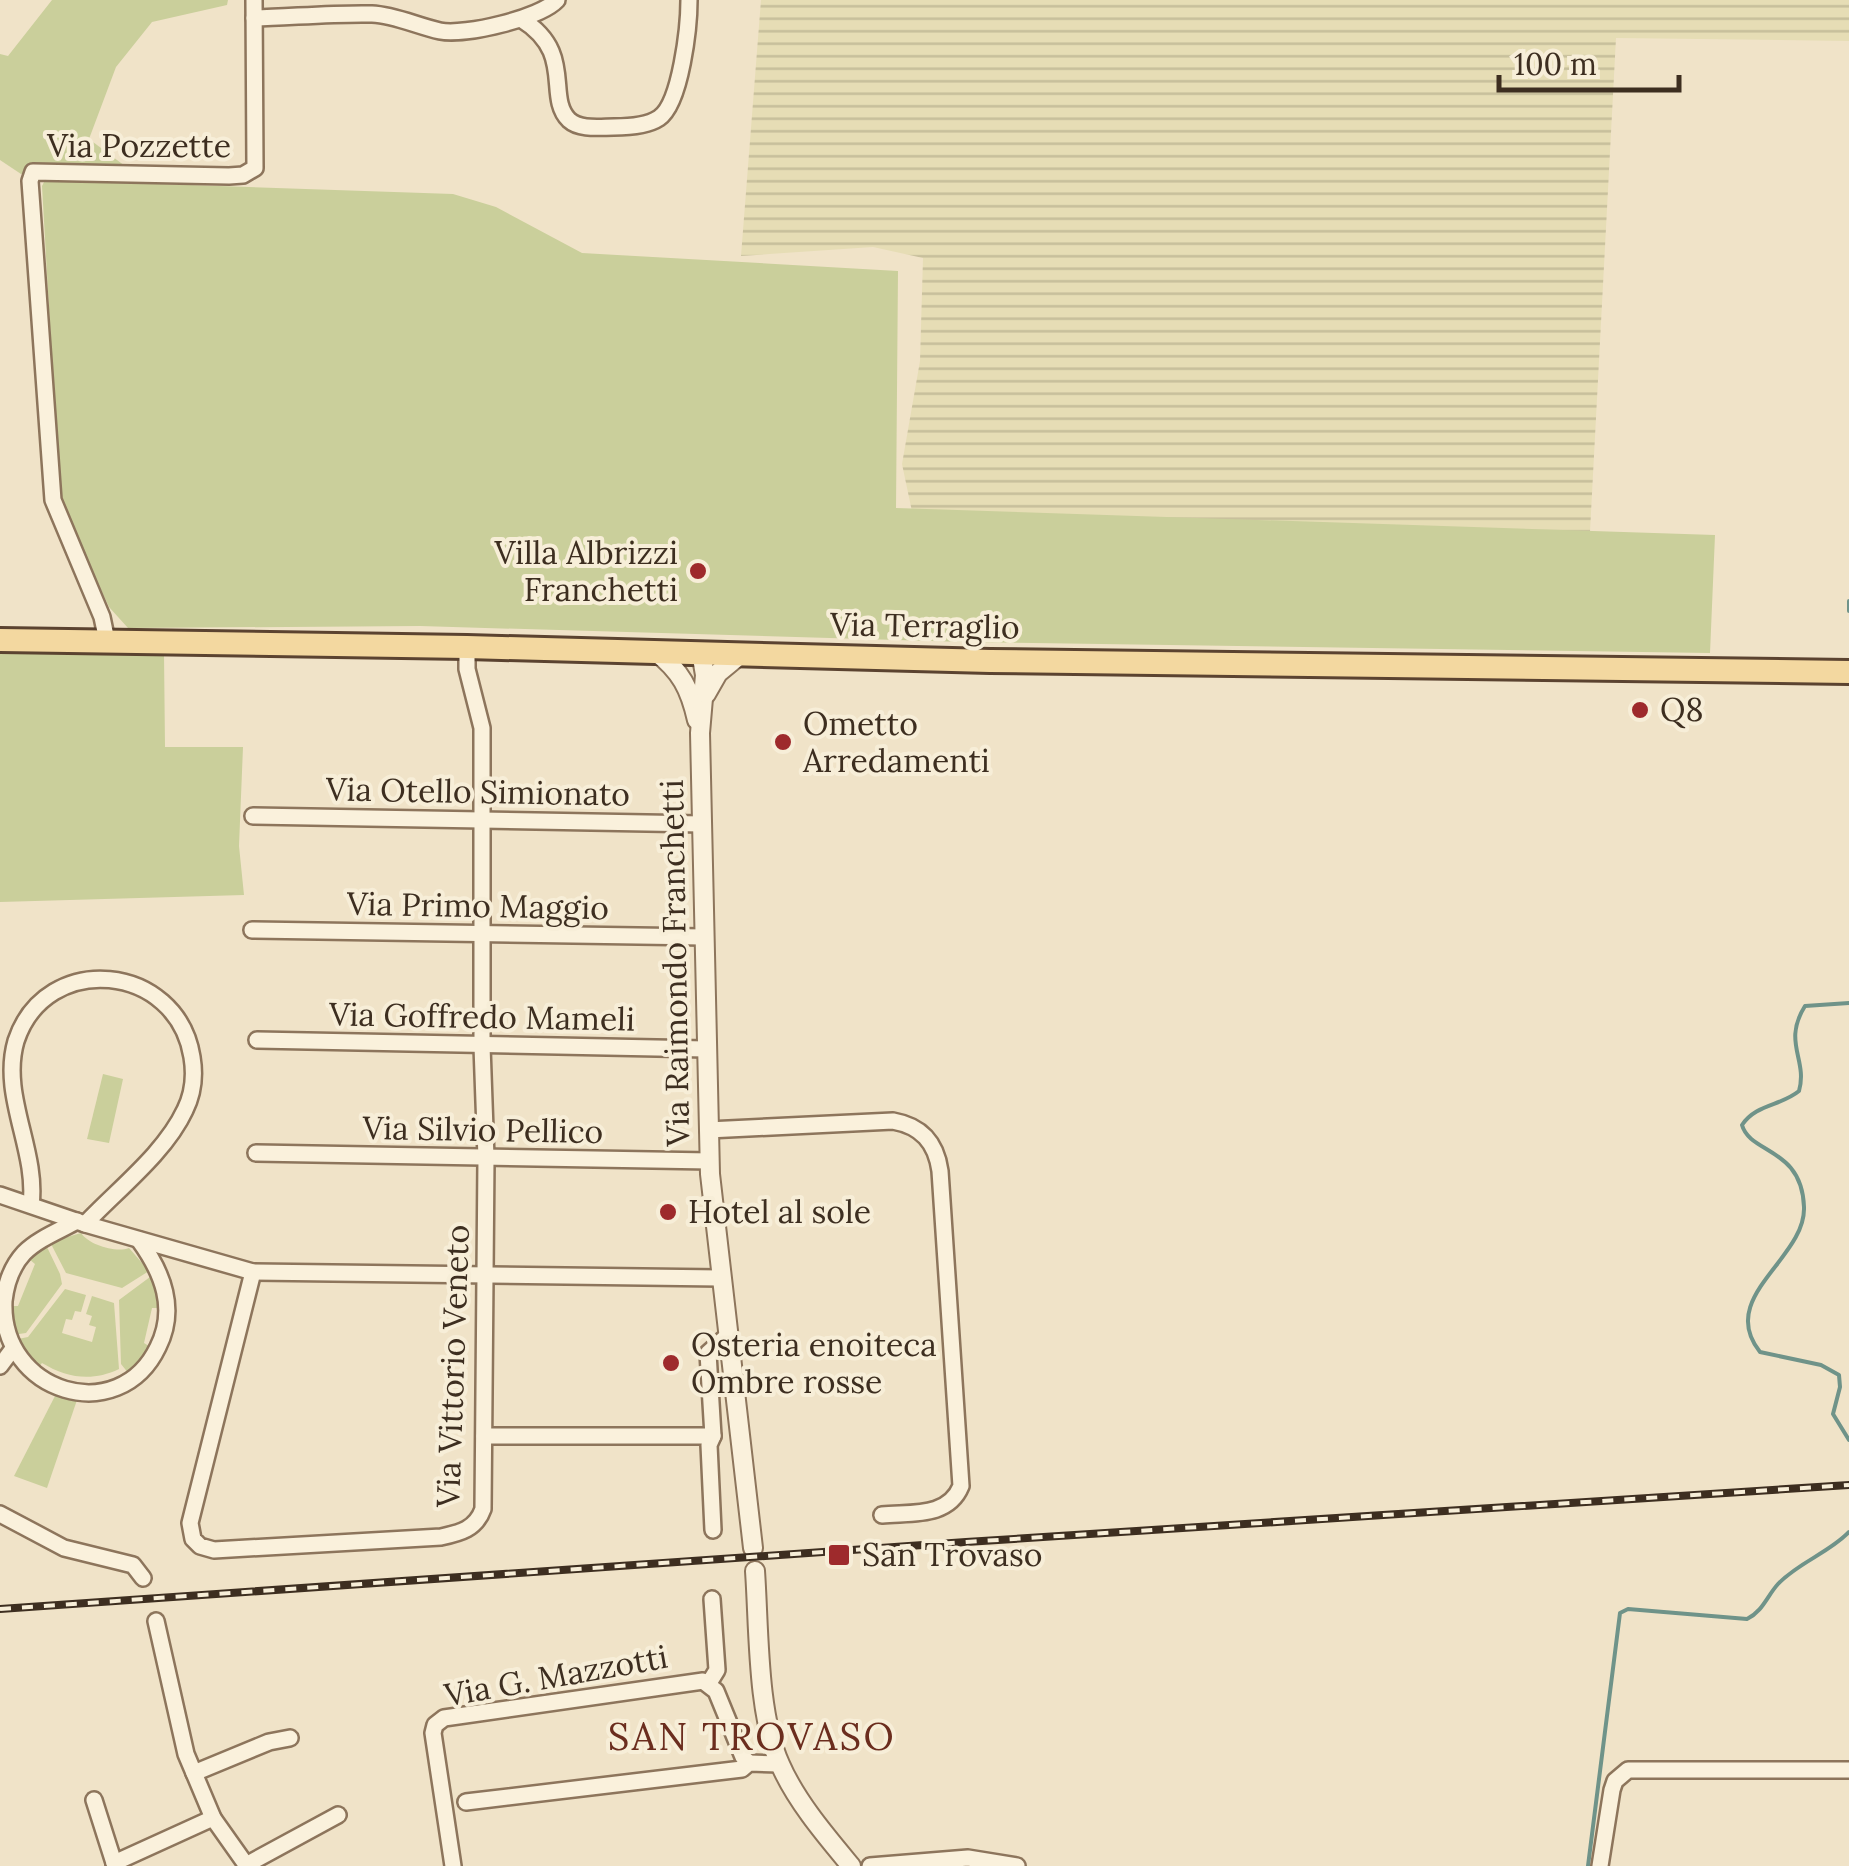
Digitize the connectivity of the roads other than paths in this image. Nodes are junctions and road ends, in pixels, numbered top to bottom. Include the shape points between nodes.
1 (254, 0) edge
2 (558, 0) edge
3 (690, 0) edge
4 (254, 18) junction
5 (521, 20) junction
6 (0, 640) edge
7 (107, 641) junction
8 (468, 647) junction
9 (654, 651) junction
10 (701, 652) junction
11 (741, 654) junction
12 (1849, 672) edge
13 (697, 695) junction
14 (254, 816) dead end
15 (483, 819) junction
16 (702, 824) junction
17 (252, 930) dead end
18 (484, 934) junction
19 (704, 937) junction
20 (257, 1040) dead end
21 (482, 1046) junction
22 (706, 1049) junction
23 (708, 1130) junction
24 (256, 1153) dead end
25 (486, 1158) junction
26 (710, 1161) junction
27 (0, 1195) edge
28 (30, 1205) junction
29 (81, 1223) junction
30 (140, 1240) junction
31 (253, 1272) junction
32 (484, 1275) junction
33 (720, 1278) junction
34 (727, 1336) junction
35 (12, 1350) junction
36 (0, 1366) edge
37 (484, 1436) junction
38 (713, 1436) junction
39 (0, 1514) edge
40 (882, 1515) dead end
41 (713, 1530) dead end
42 (753, 1548) dead end
43 (755, 1571) dead end
44 (144, 1578) dead end
45 (712, 1599) dead end
46 (156, 1621) dead end
47 (709, 1684) junction
48 (290, 1738) dead end
49 (749, 1763) junction
50 (780, 1764) junction
51 (1849, 1770) edge
52 (194, 1773) junction
53 (94, 1800) dead end
54 (466, 1802) dead end
55 (338, 1814) dead end
56 (213, 1818) junction
57 (114, 1864) edge
58 (246, 1866) edge
59 (454, 1866) edge
60 (852, 1866) edge
61 (870, 1866) edge
62 (1017, 1866) edge
63 (1600, 1866) edge

1 - 4 street, Via Pozzette
2 - 5 street
3 - 5 street via 668,107 650,122 624,127 569,120 552,52
4 - 5 street via 370,14 443,32
4 - 7 street, Via Pozzette via 255,168 229,176 33,172 30,181 53,500
6 - 7 main road, Via Terraglio
7 - 8 main road, Via Terraglio
8 - 9 main road, Via Terraglio
8 - 15 street, Via Vittorio Veneto via 466,669 481,719
9 - 10 main road, Via Terraglio
9 - 13 street, Via Raimondo Franchetti
10 - 11 main road, Via Terraglio
10 - 13 street, Via Raimondo Franchetti
11 - 12 main road, Via Terraglio
11 - 13 street
13 - 16 street, Via Raimondo Franchetti
14 - 15 street, Via Otello Simionato
15 - 16 street, Via Otello Simionato
15 - 18 street, Via Vittorio Veneto
16 - 19 street, Via Raimondo Franchetti
17 - 18 street, Via Primo Maggio
18 - 19 street, Via Primo Maggio
18 - 21 street, Via Vittorio Veneto
19 - 22 street, Via Raimondo Franchetti
20 - 21 street, Via Goffredo Mameli
21 - 22 street, Via Goffredo Mameli
21 - 25 street, Via Vittorio Veneto
22 - 23 street, Via Raimondo Franchetti
23 - 26 street, Via Raimondo Franchetti
23 - 40 street via 892,1121 922,1131 932,1144 940,1171 961,1486 940,1510
24 - 25 street, Via Silvio Pellico
25 - 26 street, Via Silvio Pellico
25 - 32 street, Via Vittorio Veneto
26 - 33 street, Via Raimondo Franchetti
27 - 28 street
28 - 29 street
28 - 29 street via 34,1183 10,1072 18,1036 54,992 86,980 124,980 156,995 180,1022 193,1065 191,1094 157,1150
29 - 30 street
29 - 35 street via 27,1250 16,1263 3,1305
30 - 31 street
30 - 35 street via 158,1270 168,1314 157,1350 141,1370 114,1388 69,1392 33,1374
31 - 32 street
31 - 37 street, Via Vittorio Veneto via 190,1522 200,1546 458,1534 483,1509
32 - 33 street
32 - 37 street, Via Vittorio Veneto
33 - 34 street, Via Raimondo Franchetti
34 - 38 street via 708,1353
34 - 42 street, Via Raimondo Franchetti
35 - 36 street
37 - 38 street
38 - 41 street
39 - 44 street via 64,1548 133,1565
43 - 50 street via 766,1713
45 - 47 street, Via G. Mazzotti via 717,1670
46 - 52 street
47 - 49 street, Via G. Mazzotti
47 - 59 street, Via G. Mazzotti via 696,1680 444,1718 434,1725
48 - 52 street
49 - 50 street
49 - 54 street
50 - 60 street
51 - 63 street via 1628,1770 1612,1790
52 - 56 street
53 - 57 street
55 - 58 street
56 - 57 street
56 - 58 street
61 - 62 street via 968,1858

